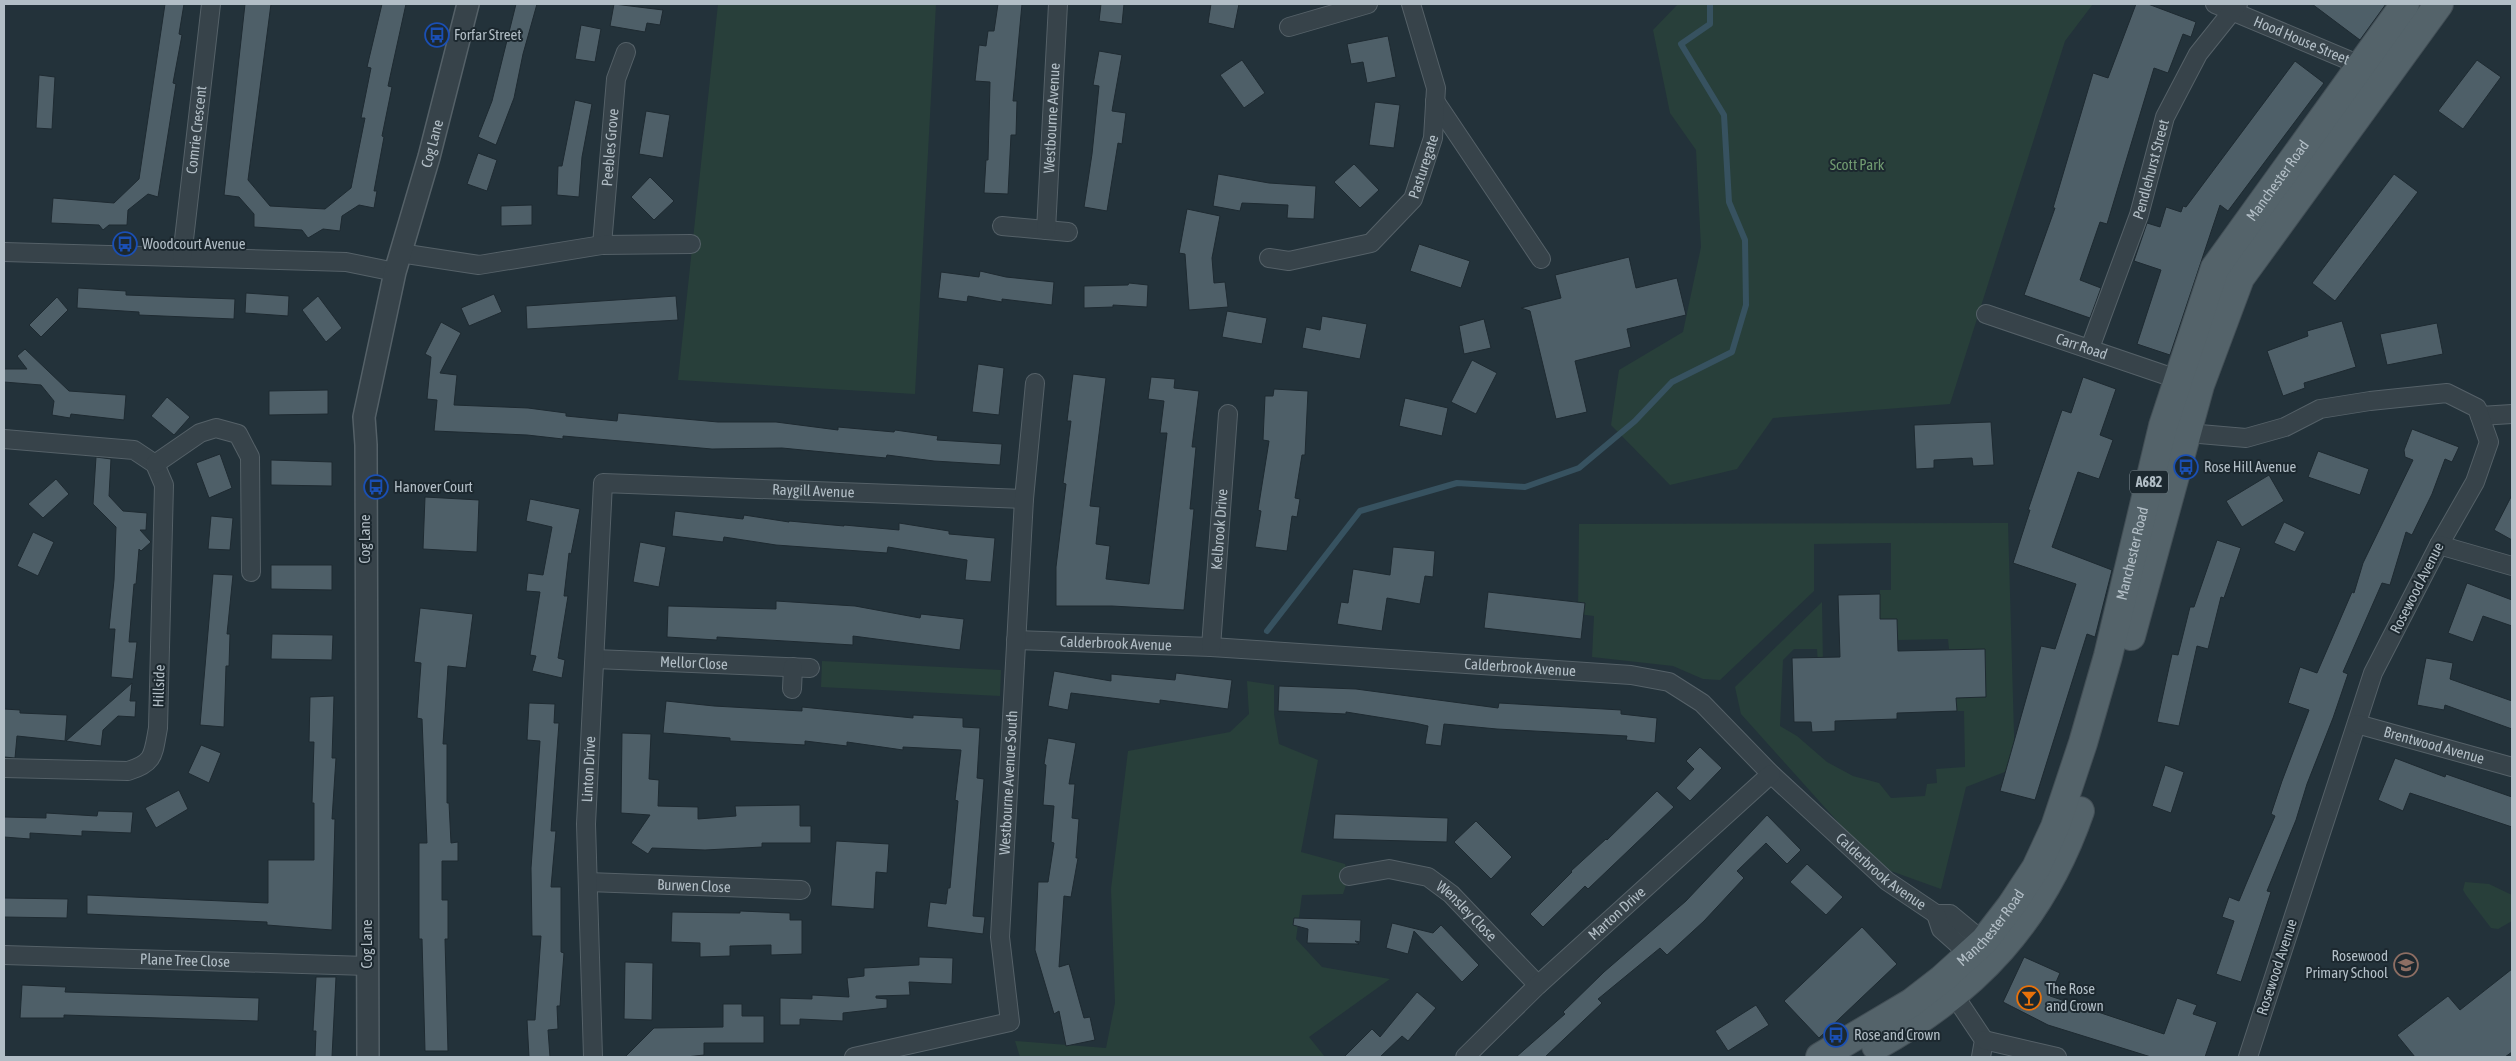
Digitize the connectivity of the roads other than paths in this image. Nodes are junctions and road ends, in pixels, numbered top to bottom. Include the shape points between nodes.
1 (211, 4) edge
2 (468, 4) edge
3 (1058, 4) edge
4 (1368, 4) edge
5 (1410, 4) edge
6 (2215, 4) edge
7 (2405, 4) edge
8 (2439, 4) edge
9 (2235, 7) edge
10 (1289, 27) dead end
11 (626, 52) dead end
12 (2360, 65) junction
13 (2387, 75) junction
14 (1435, 101) junction
15 (1002, 226) dead end
16 (1046, 230) junction
17 (1068, 232) dead end
18 (690, 244) dead end
19 (602, 245) junction
20 (4, 252) edge
21 (182, 257) junction
22 (1269, 258) dead end
23 (1541, 258) dead end
24 (398, 262) junction
25 (1986, 314) dead end
26 (2090, 348) junction
27 (2189, 382) junction
28 (1035, 383) dead end
29 (1228, 414) dead end
30 (2512, 414) edge
31 (2480, 416) junction
32 (2175, 429) junction
33 (4, 439) edge
34 (155, 464) junction
35 (603, 483) joint
36 (1024, 499) junction
37 (2439, 545) junction
38 (2512, 566) edge
39 (251, 572) dead end
40 (1016, 640) junction
41 (1211, 647) junction
42 (595, 658) junction
43 (792, 667) junction
44 (810, 668) dead end
45 (792, 689) dead end
46 (2357, 724) junction
47 (2512, 767) edge
48 (4, 768) edge
49 (1771, 774) junction
50 (1349, 876) dead end
51 (588, 882) junction
52 (801, 890) dead end
53 (1984, 954) junction
54 (4, 955) edge
55 (367, 966) junction
56 (1538, 985) junction
57 (1948, 987) junction
58 (1982, 1049) edge
59 (368, 1057) edge
60 (592, 1057) edge
61 (854, 1057) edge
62 (1465, 1057) edge
63 (1820, 1057) edge
64 (1854, 1057) edge
65 (2057, 1057) edge
66 (2248, 1057) edge

1 - 21 street, Comrie Crescent
2 - 24 street, Cog Lane
3 - 16 street, Westbourne Avenue
4 - 10 street
5 - 14 street, Pasturegate via 1436,88
6 - 9 street, Hood House Street
7 - 12 main road, Manchester Road / A682
8 - 13 main road, Manchester Road / A682
9 - 12 street, Hood House Street
9 - 26 street, Pendlehurst Street via 2198,54 2165,116 2139,215
11 - 19 street, Peebles Grove via 616,79
12 - 13 main road
12 - 27 main road, Manchester Road / A682 via 2216,268
13 - 27 main road, Manchester Road / A682 via 2240,278
14 - 22 street, Pasturegate via 1433,138 1413,200 1371,243 1289,261
14 - 23 street
15 - 16 street
16 - 17 street
18 - 19 street
19 - 24 street via 479,265
20 - 21 street
21 - 24 street
24 - 55 street, Cog Lane via 364,417
25 - 26 street, Carr Road
26 - 27 street, Carr Road
27 - 32 main road, Manchester Road / A682
28 - 36 street, Westbourne Avenue South
29 - 41 street, Kelbrook Drive
30 - 31 street
31 - 32 street, Rosewood Avenue via 2477,408 2447,393 2320,409 2285,427 2246,438
31 - 37 street, Rosewood Avenue via 2489,442 2475,482
32 - 53 main road, Manchester Road / A682 via 2055,827 2036,868
33 - 34 street via 134,450
34 - 39 street via 200,433 216,428 238,434 250,457
34 - 48 street, Hillside via 164,485 164,517 158,728 153,753 144,766 128,771
35 - 36 street, Raygill Avenue
35 - 42 street, Linton Drive
36 - 40 street, Westbourne Avenue South
37 - 38 street
37 - 46 street, Rosewood Avenue via 2374,673
40 - 41 street, Calderbrook Avenue
40 - 61 street, Westbourne Avenue South via 1000,937 1010,1022
41 - 49 street, Calderbrook Avenue via 1630,675 1669,682 1702,703
42 - 43 street, Mellor Close
42 - 51 street, Linton Drive via 586,824
43 - 44 street, Mellor Close
43 - 45 street
46 - 47 street, Brentwood Avenue
46 - 66 street, Rosewood Avenue
49 - 53 street, Calderbrook Avenue via 1887,881 1936,914 1941,929
49 - 56 street, Marton Drive
50 - 56 street, Wensley Close via 1389,869 1428,876 1451,894
51 - 52 street, Burwen Close
51 - 60 street, Linton Drive
53 - 57 main road, Manchester Road / A682
54 - 55 street, Plane Tree Close
55 - 59 street, Cog Lane
56 - 62 street, Marton Drive
57 - 58 street
57 - 63 main road, Manchester Road / A682 via 1911,1003
57 - 64 main road, Manchester Road / A682 via 1921,1019
58 - 65 street

